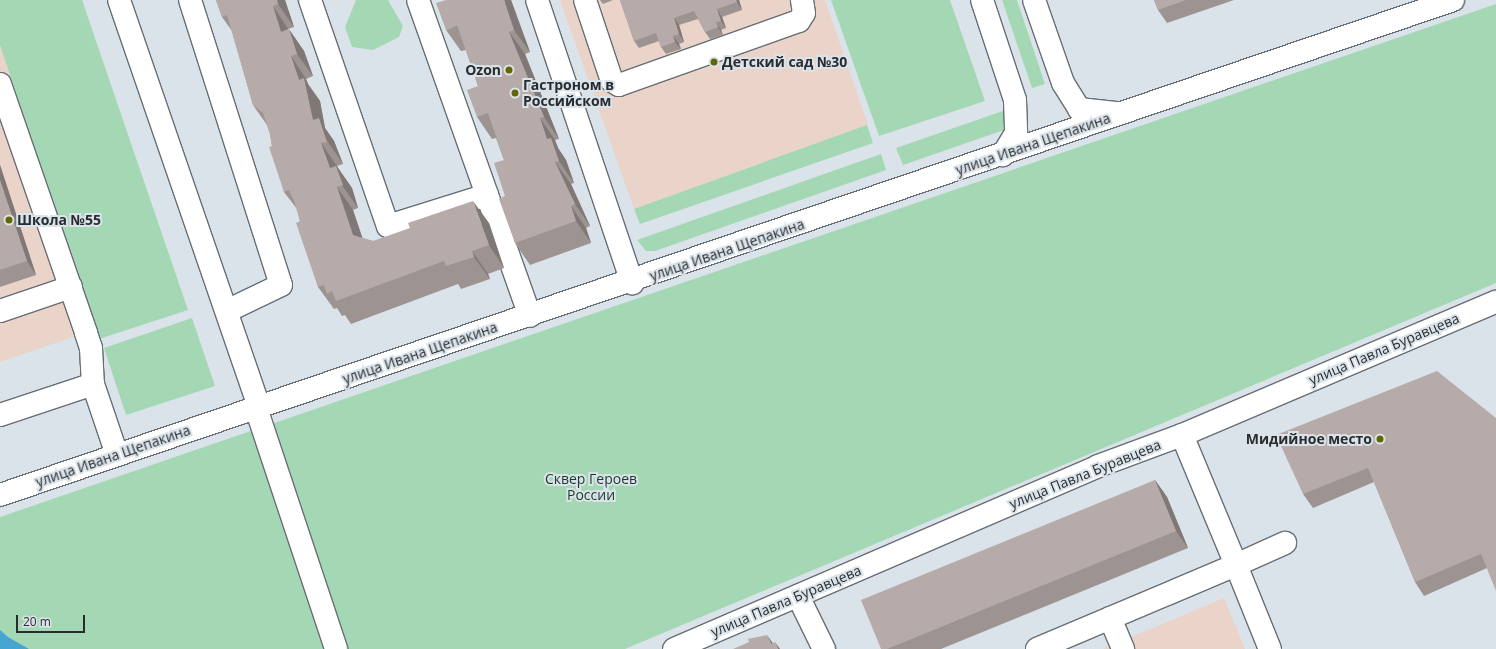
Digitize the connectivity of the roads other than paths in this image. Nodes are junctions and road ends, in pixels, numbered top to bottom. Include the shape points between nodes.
1 (119, 0) edge
2 (190, 0) edge
3 (310, 0) edge
4 (418, 0) edge
5 (537, 0) edge
6 (585, 0) edge
7 (802, 0) edge
8 (982, 0) edge
9 (1034, 0) edge
10 (1453, 0) edge
11 (1430, 4) edge
12 (0, 84) edge
13 (1119, 114) junction
14 (1003, 155) junction
15 (486, 195) junction
16 (632, 283) junction
17 (71, 287) junction
18 (1496, 302) edge
19 (0, 311) edge
20 (227, 311) junction
21 (530, 316) junction
22 (92, 384) junction
23 (258, 407) junction
24 (0, 415) edge
25 (1182, 435) junction
26 (117, 455) junction
27 (0, 495) edge
28 (1285, 543) dead end
29 (1236, 565) junction
30 (798, 596) junction
31 (1110, 618) junction
32 (336, 649) edge
33 (674, 649) edge
34 (824, 649) edge
35 (1038, 649) edge
36 (1123, 649) edge
37 (1270, 649) edge

1 - 20 street
2 - 20 street via 281,285
3 - 15 street via 388,226
4 - 15 street
5 - 16 street
6 - 7 street via 612,81 619,85 799,21 804,13
8 - 14 street via 1015,100 1016,133
9 - 13 street via 1063,83 1079,109
10 - 11 street, улица Ивана Щепакина
11 - 13 street, улица Ивана Щепакина
12 - 17 street
13 - 14 street, улица Ивана Щепакина
14 - 16 street, улица Ивана Щепакина
15 - 21 street
16 - 21 street, улица Ивана Щепакина
17 - 19 street
17 - 22 street via 91,348
18 - 25 street, улица Павла Буравцева
20 - 23 street
21 - 23 street, улица Ивана Щепакина
22 - 24 street
22 - 26 street
23 - 26 street, улица Ивана Щепакина
23 - 32 street
25 - 29 street
25 - 30 street, улица Павла Буравцева via 1098,466
26 - 27 street, улица Ивана Щепакина
28 - 29 street
29 - 31 street
29 - 37 street
30 - 33 street, улица Павла Буравцева
30 - 34 street
31 - 35 street
31 - 36 street

